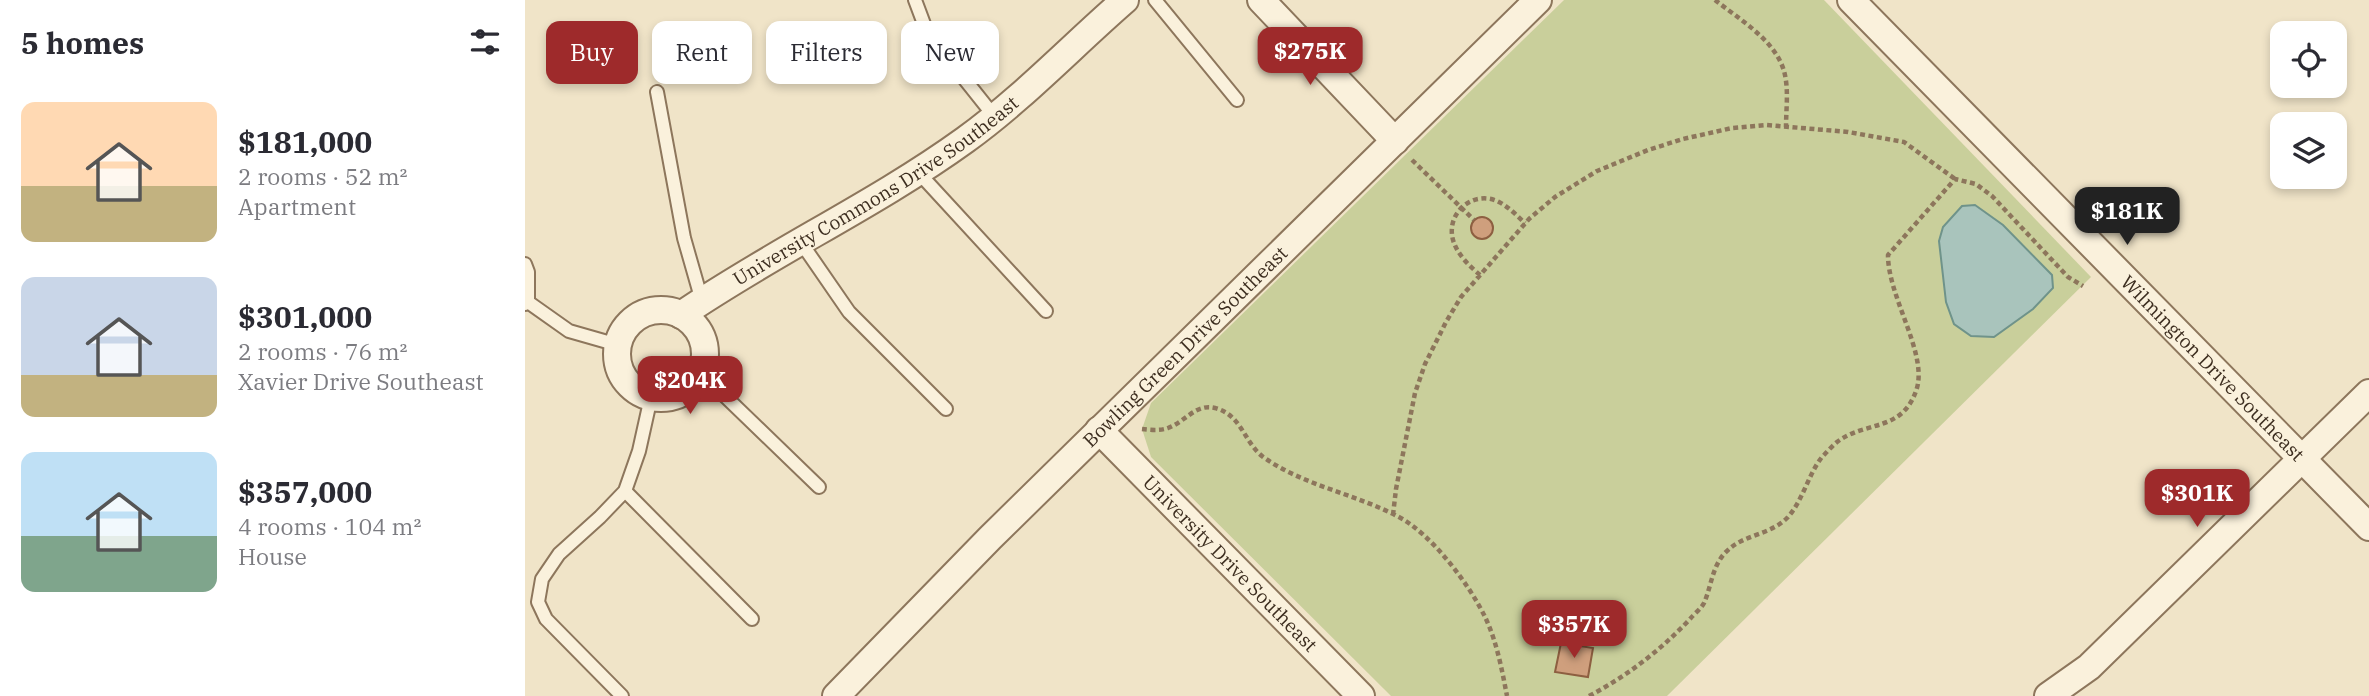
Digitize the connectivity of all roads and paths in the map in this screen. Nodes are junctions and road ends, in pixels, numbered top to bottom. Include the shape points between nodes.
1 (915, 0) edge
2 (1125, 0) edge
3 (1155, 0) edge
4 (1261, 0) edge
5 (1538, 0) edge
6 (1715, 0) edge
7 (1851, 0) edge
8 (657, 92) dead end
9 (1237, 100) dead end
10 (994, 116) junction
11 (1786, 127) junction
12 (1400, 148) junction
13 (918, 172) junction
14 (1955, 178) junction
15 (1461, 207) junction
16 (1474, 220) dead end
17 (1525, 223) junction
18 (800, 240) junction
19 (525, 264) edge
20 (1480, 275) junction
21 (2083, 286) dead end
22 (526, 303) edge
23 (692, 308) junction
24 (1047, 311) dead end
25 (618, 345) junction
26 (701, 373) junction
27 (2369, 393) edge
28 (651, 397) junction
29 (946, 408) dead end
30 (1142, 429) dead end
31 (1099, 430) junction
32 (2302, 459) junction
33 (819, 486) dead end
34 (625, 491) junction
35 (1393, 514) junction
36 (2369, 527) edge
37 (752, 618) dead end
38 (622, 696) edge
39 (836, 696) edge
40 (1361, 696) edge
41 (1507, 696) edge
42 (1589, 696) edge
43 (2048, 696) edge

1 - 10 lane via 927,32
2 - 10 street, University Commons Drive Southeast
3 - 9 lane
4 - 12 street
5 - 12 street, Bowling Green Drive Southeast
6 - 11 path via 1776,54 1784,71
7 - 32 street, Wilmington Drive Southeast
8 - 23 lane
10 - 13 street, University Commons Drive Southeast
11 - 14 path via 1904,142
11 - 17 path via 1732,128 1648,150 1597,171 1555,197
12 - 15 path
12 - 31 street, Bowling Green Drive Southeast
13 - 18 street, University Commons Drive Southeast
13 - 24 lane
14 - 21 path via 1976,184 1992,196 2068,277
14 - 42 path via 1888,255 1888,272 1917,358 1918,385 1912,401 1899,417 1837,442 1820,460 1788,517 1772,530 1728,550 1716,565 1704,604 1670,640 1633,670
15 - 16 path
15 - 17 path via 1470,200 1498,201
15 - 20 path via 1452,236 1457,250
17 - 20 path
18 - 23 street, University Commons Drive Southeast
18 - 29 lane via 849,312
19 - 22 lane
20 - 35 path via 1461,297 1425,364 1408,424
22 - 25 lane via 569,331
23 - 25 street via 642,314 623,332
23 - 26 street via 692,324 705,349
25 - 28 street via 621,372 638,392
26 - 28 street via 679,395
26 - 33 lane
27 - 32 street
28 - 34 lane
30 - 35 path via 1168,429 1198,409 1227,412 1266,459 1304,480
31 - 39 street, Bowling Green Drive Southeast
31 - 40 street, University Drive Southeast
32 - 36 street, Wilmington Drive Southeast
32 - 43 street via 2089,667
34 - 37 lane
34 - 38 lane via 559,554 542,579 538,602 546,619
35 - 41 path via 1423,535 1472,593 1493,637

